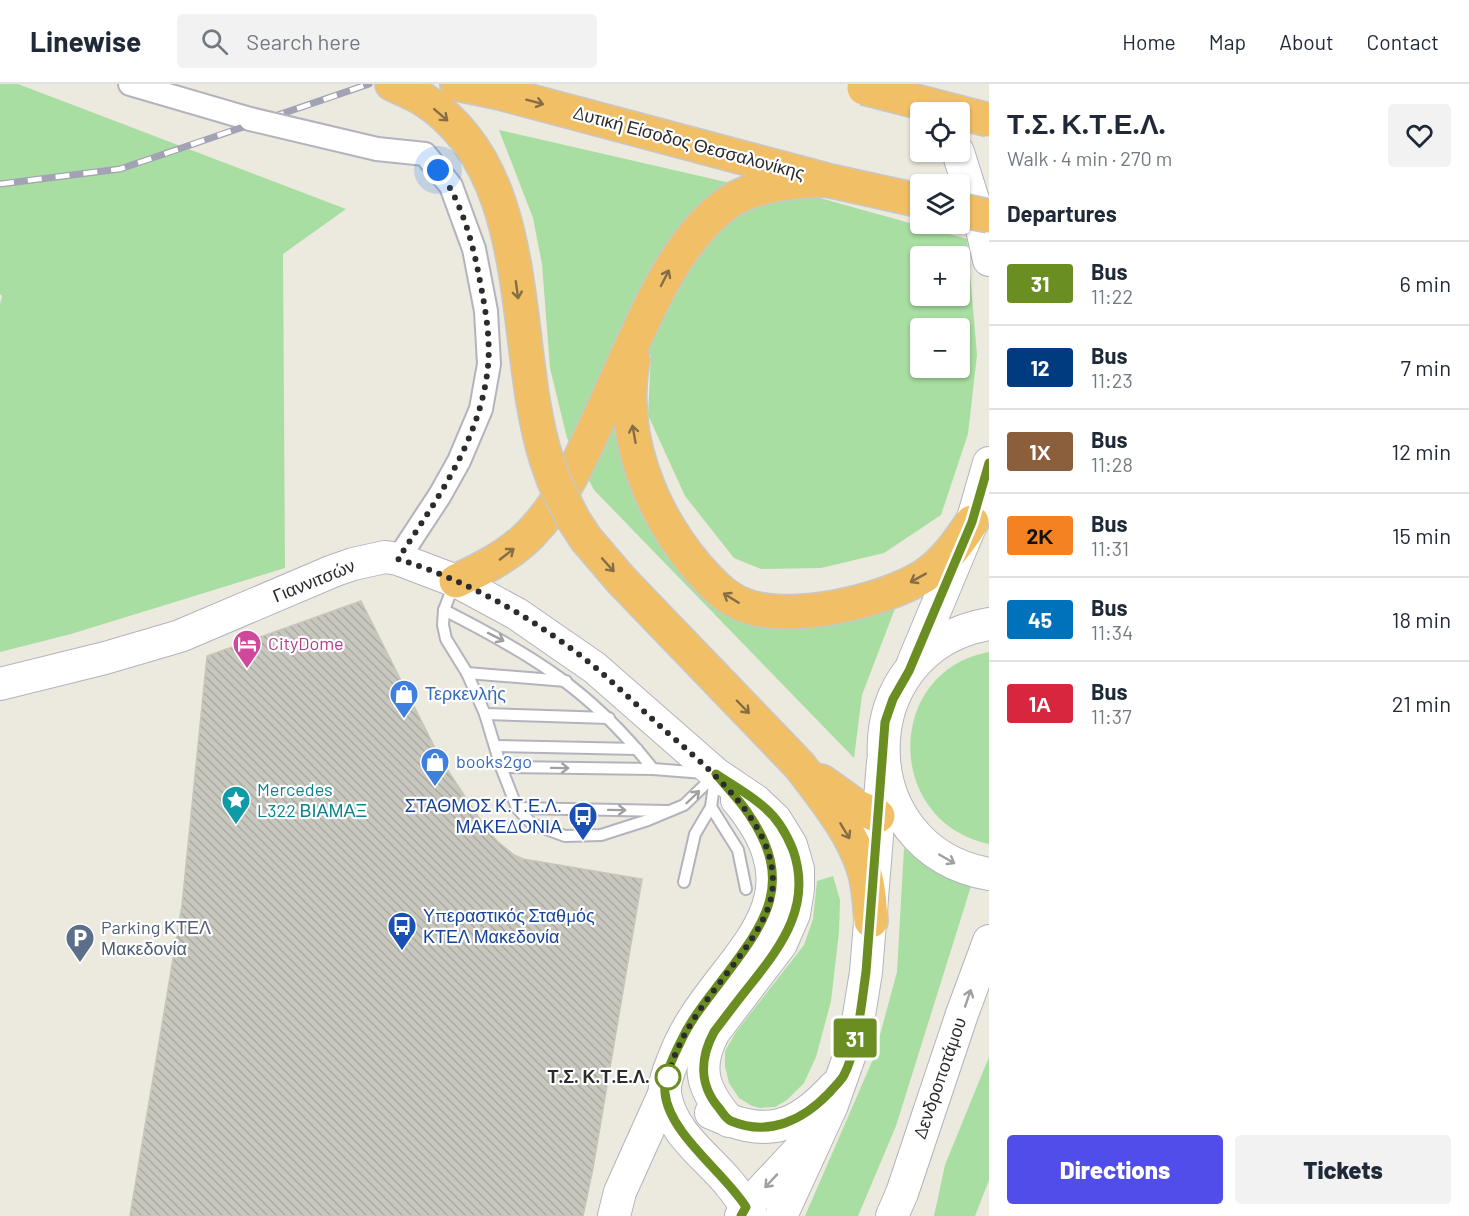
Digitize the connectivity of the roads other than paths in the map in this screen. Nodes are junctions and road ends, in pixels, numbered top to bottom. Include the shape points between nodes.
1 (130, 84) edge
2 (392, 84) edge
3 (457, 84) edge
4 (932, 84) edge
5 (856, 86) edge
6 (939, 102) edge
7 (989, 120) edge
8 (961, 162) edge
9 (826, 180) junction
10 (910, 199) edge
11 (970, 212) edge
12 (989, 216) edge
13 (989, 261) edge
14 (639, 330) junction
15 (989, 463) edge
16 (972, 522) junction
17 (398, 559) junction
18 (450, 596) junction
19 (989, 624) edge
20 (909, 671) junction
21 (467, 673) junction
22 (567, 681) junction
23 (0, 684) edge
24 (485, 714) junction
25 (609, 718) junction
26 (495, 746) junction
27 (637, 749) junction
28 (883, 762) junction
29 (800, 766) junction
30 (501, 767) junction
31 (653, 770) junction
32 (716, 774) junction
33 (711, 807) junction
34 (517, 808) junction
35 (671, 811) junction
36 (878, 816) junction
37 (915, 833) junction
38 (989, 874) edge
39 (684, 882) dead end
40 (746, 889) dead end
41 (871, 921) junction
42 (989, 941) edge
43 (844, 1075) junction
44 (665, 1092) junction
45 (729, 1121) junction
46 (824, 1124) junction
47 (898, 1208) edge
48 (746, 1213) edge
49 (614, 1216) edge
50 (781, 1216) edge

1 - 17 street, bridge via 250,119 377,149 425,154 451,186 474,249 486,311 489,364 481,409 449,478
2 -> 29 highway, bridge via 422,99 447,119 472,149 492,186 510,242 540,437 554,481 573,519 622,581
3 -> 9 highway, Δυτική Είσοδος Θεσσαλονίκης
4 - 6 street
5 - 7 highway, bridge
8 - 13 street
9 - 10 highway, Δυτική Είσοδος Θεσσαλονίκης
14 -> 9 highway via 671,266 706,223 730,202 792,181
11 - 12 highway, bridge
16 -> 14 highway via 954,549 933,569 877,596 830,608 786,613 740,604 708,580 683,549 656,504 641,466 631,412 631,373
18 -> 14 highway via 510,552 556,502 587,445
15 - 16 street
16 - 20 street
17 - 18 street, Γιαννιτσών
17 - 23 street, Γιαννιτσών via 385,557 353,564 180,636
18 - 21 lane via 443,625 446,639
18 -> 22 lane via 507,642
18 - 32 street, Γιαννιτσών via 517,614 580,657
19 - 20 street via 942,642
20 - 28 street via 888,714
21 - 22 lane
21 - 24 lane
22 - 25 lane
24 - 25 lane
24 - 26 lane
25 - 27 lane
26 - 27 lane
26 - 30 lane
27 - 31 lane
28 - 36 street
28 - 37 street via 892,798
29 - 36 highway via 856,806
29 -> 41 highway via 840,821 859,856 869,891
30 -> 31 lane
30 - 34 lane
31 - 32 lane
32 - 33 lane
35 -> 32 lane via 684,805
32 - 44 street, Γιαννιτσών via 761,836 773,872 772,895 753,936 685,1032
32 - 45 street, Γιαννιτσών via 766,808 775,819 791,846 799,880 788,931 714,1032 705,1052 705,1085
33 - 39 lane via 695,834
33 - 40 lane via 738,850
34 -> 35 lane
34 - 35 lane via 532,824 565,836 601,835
36 - 37 street
36 - 41 street
37 -> 38 street via 954,863
41 - 43 street via 861,1010
47 -> 42 street, Δενδροποτάμου
43 - 45 street via 818,1105 796,1120 766,1127
43 - 46 street
44 - 45 street
44 - 48 street via 684,1135 728,1181
44 - 49 street, Γιαννιτσών via 620,1192
46 -> 48 street
46 - 50 street

